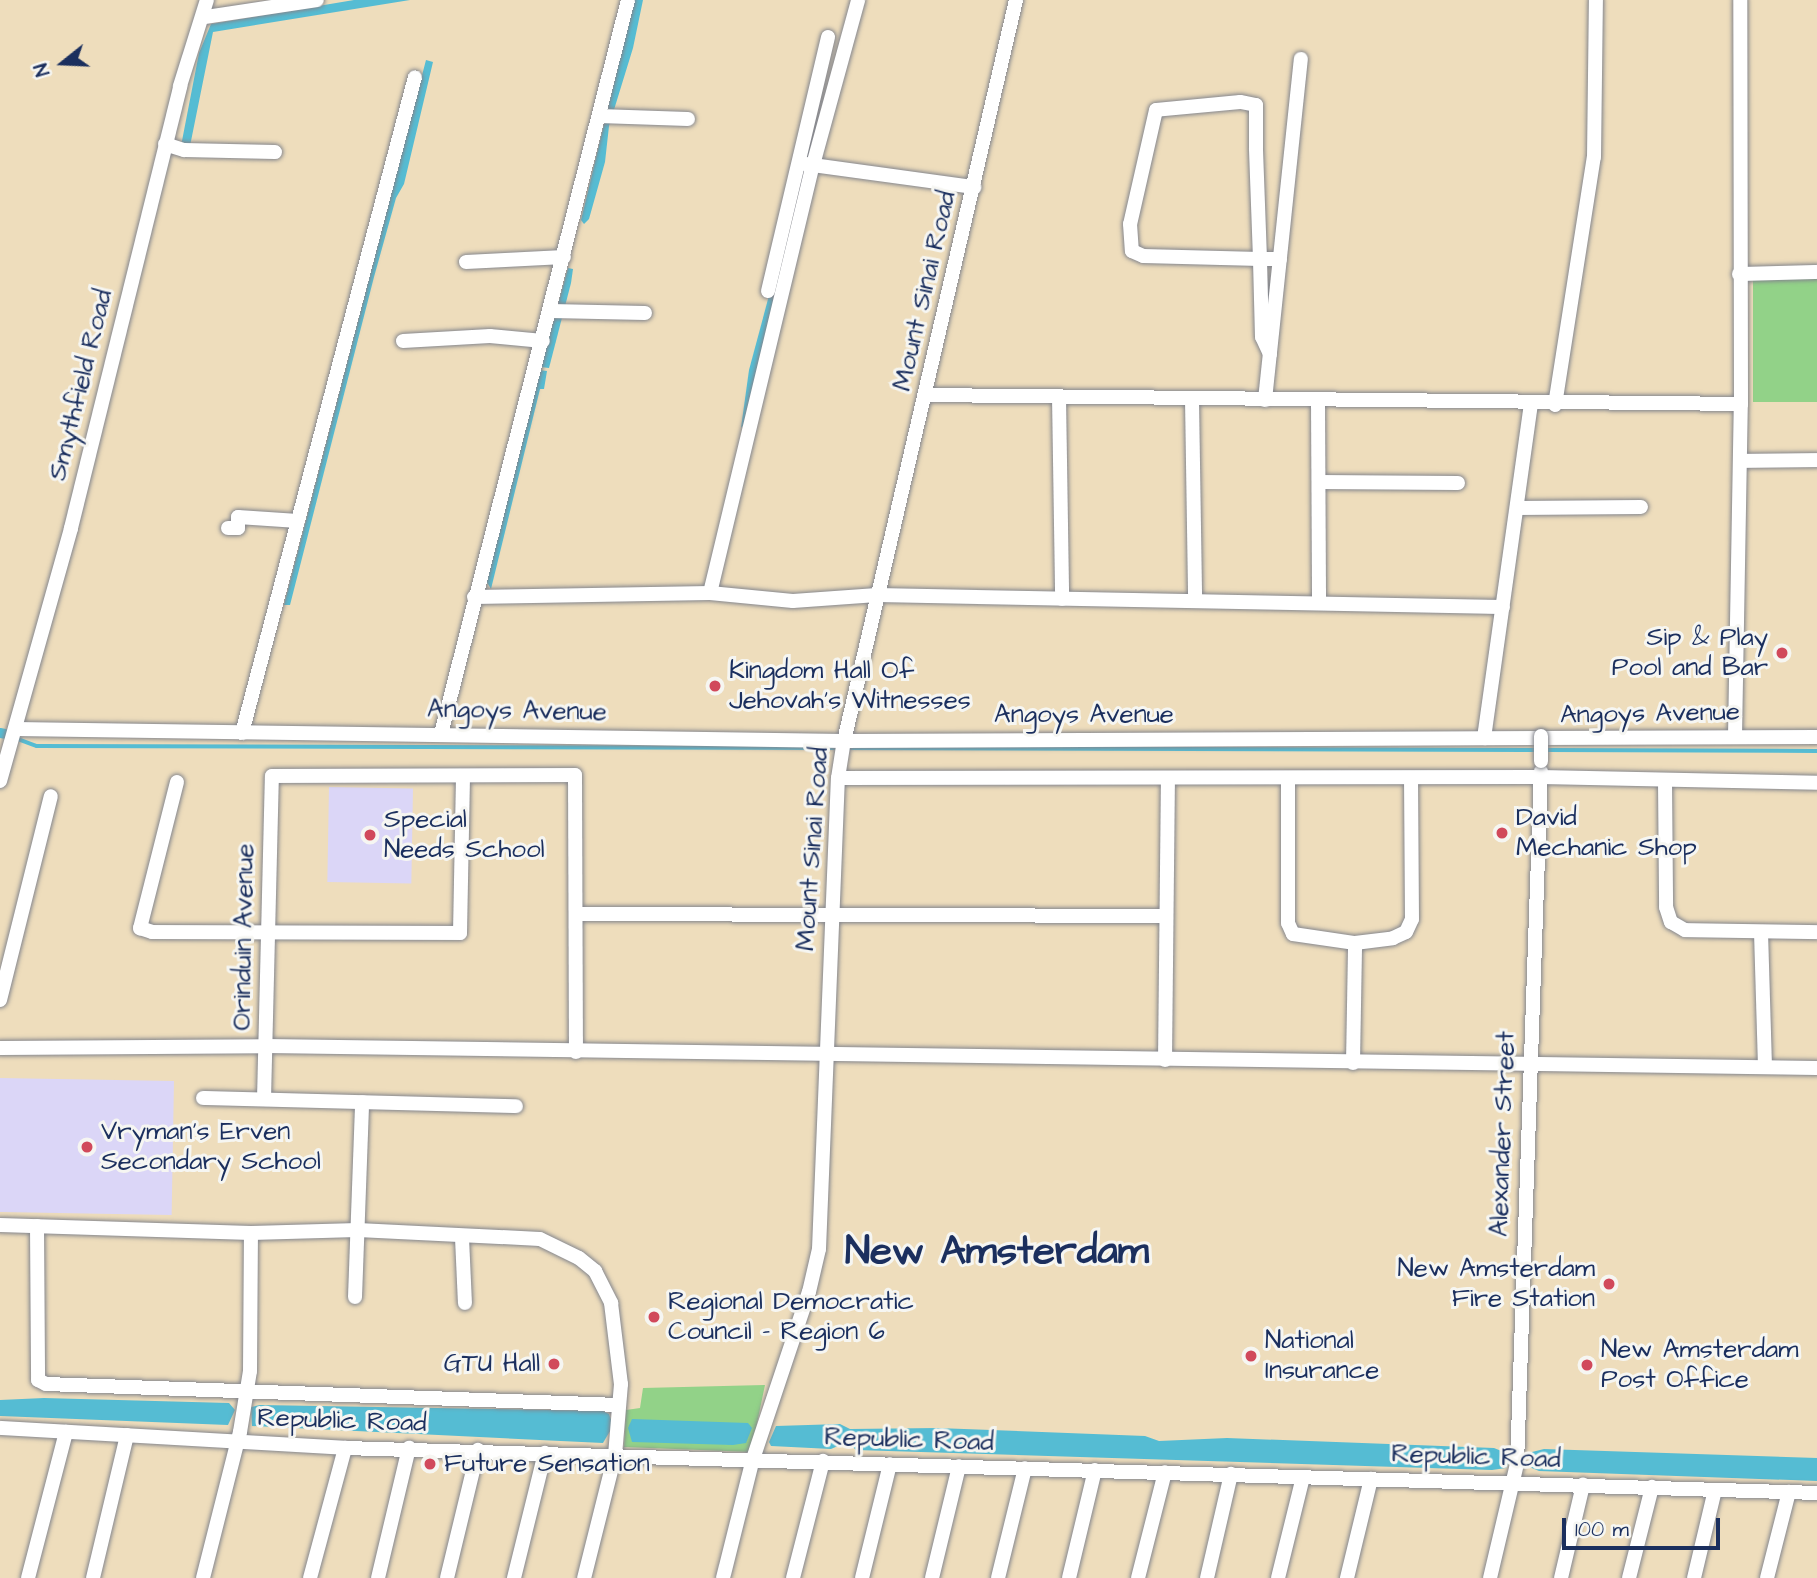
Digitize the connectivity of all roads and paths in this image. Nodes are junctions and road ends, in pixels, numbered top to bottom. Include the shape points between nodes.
1 (208, 0) edge
2 (317, 0) edge
3 (628, 0) edge
4 (858, 0) edge
5 (1016, 0) edge
6 (1596, 0) edge
7 (1740, 0) edge
8 (205, 17) junction
9 (828, 37) dead end
10 (1301, 59) dead end
11 (415, 77) dead end
12 (599, 116) junction
13 (688, 119) dead end
14 (165, 144) junction
15 (275, 152) dead end
16 (806, 164) junction
17 (974, 187) junction
18 (564, 257) junction
19 (1260, 259) junction
20 (1280, 259) junction
21 (466, 262) dead end
22 (1817, 272) edge
23 (1740, 274) junction
24 (768, 290) dead end
25 (556, 312) junction
26 (645, 313) dead end
27 (403, 341) dead end
28 (543, 341) junction
29 (1270, 354) junction
30 (926, 395) junction
31 (1059, 397) junction
32 (1192, 400) junction
33 (1265, 400) junction
34 (1318, 402) junction
35 (1531, 404) junction
36 (1741, 404) junction
37 (1555, 405) junction
38 (1817, 460) edge
39 (1740, 461) junction
40 (1319, 482) junction
41 (1458, 483) dead end
42 (1517, 508) junction
43 (1641, 508) dead end
44 (298, 521) junction
45 (228, 528) dead end
46 (710, 593) junction
47 (877, 595) junction
48 (474, 597) junction
49 (1062, 599) junction
50 (1195, 601) junction
51 (1319, 603) junction
52 (1503, 607) junction
53 (15, 729) junction
54 (242, 733) junction
55 (441, 734) junction
56 (1735, 737) junction
57 (1817, 737) edge
58 (1484, 738) junction
59 (1543, 738) junction
60 (843, 749) junction
61 (4, 750) edge
62 (463, 776) junction
63 (838, 778) junction
64 (1541, 778) junction
65 (1411, 779) junction
66 (1168, 780) junction
67 (1288, 780) junction
68 (0, 781) edge
69 (1665, 781) junction
70 (177, 782) dead end
71 (1817, 783) edge
72 (51, 796) dead end
73 (578, 914) junction
74 (833, 914) junction
75 (1166, 916) junction
76 (269, 932) junction
77 (1761, 932) junction
78 (1817, 932) edge
79 (1355, 943) junction
80 (0, 1000) edge
81 (266, 1046) junction
82 (0, 1048) edge
83 (576, 1052) junction
84 (826, 1054) junction
85 (1165, 1060) junction
86 (1353, 1063) junction
87 (1530, 1063) junction
88 (1765, 1066) junction
89 (1817, 1068) edge
90 (204, 1098) dead end
91 (264, 1099) junction
92 (362, 1102) junction
93 (516, 1106) dead end
94 (0, 1225) edge
95 (37, 1226) junction
96 (358, 1230) junction
97 (251, 1233) junction
98 (462, 1238) junction
99 (355, 1297) dead end
100 (465, 1303) dead end
101 (247, 1394) junction
102 (619, 1405) junction
103 (0, 1429) edge
104 (66, 1432) junction
105 (127, 1435) junction
106 (236, 1442) junction
107 (345, 1448) junction
108 (409, 1448) junction
109 (478, 1450) junction
110 (545, 1452) junction
111 (615, 1455) junction
112 (753, 1459) junction
113 (823, 1461) junction
114 (890, 1464) junction
115 (960, 1466) junction
116 (1024, 1468) junction
117 (1095, 1470) junction
118 (1165, 1472) junction
119 (1231, 1474) junction
120 (1303, 1477) junction
121 (1371, 1479) junction
122 (1513, 1482) junction
123 (1583, 1485) junction
124 (1652, 1487) junction
125 (1715, 1490) junction
126 (1789, 1492) junction
127 (1817, 1493) edge
128 (28, 1578) edge
129 (93, 1578) edge
130 (203, 1578) edge
131 (310, 1578) edge
132 (378, 1578) edge
133 (447, 1578) edge
134 (514, 1578) edge
135 (584, 1578) edge
136 (723, 1578) edge
137 (793, 1578) edge
138 (862, 1578) edge
139 (932, 1578) edge
140 (998, 1578) edge
141 (1069, 1578) edge
142 (1138, 1578) edge
143 (1208, 1578) edge
144 (1278, 1578) edge
145 (1346, 1578) edge
146 (1490, 1578) edge
147 (1561, 1578) edge
148 (1629, 1578) edge
149 (1694, 1578) edge
150 (1767, 1578) edge

1 - 8 street, Smythfield Road
2 - 8 street
3 - 12 street
4 - 16 street
5 - 17 street, Mount Sinai Road
6 - 37 street via 1594,157
7 - 23 street
8 - 14 street, Smythfield Road
9 - 16 street
10 - 20 street
11 - 44 street
12 - 13 street
12 - 18 street
14 - 15 street via 184,150
14 - 53 street, Smythfield Road via 71,528
16 - 17 street
16 - 24 street
16 - 46 street
17 - 30 street, Mount Sinai Road
18 - 21 street
18 - 25 street
19 - 19 street via 1143,256 1132,251 1130,224 1156,110 1240,102 1256,105
19 - 20 street
19 - 29 street via 1262,337
20 - 29 street
22 - 23 street
23 - 36 street
25 - 26 street
25 - 28 street
27 - 28 street via 490,336
28 - 48 street
29 - 33 street
30 - 31 street
30 - 47 street, Mount Sinai Road
31 - 32 street
31 - 49 street
32 - 33 street
32 - 50 street
33 - 34 street
34 - 35 street
34 - 40 street
35 - 37 street
35 - 42 street
36 - 37 street
36 - 39 street
38 - 39 street
39 - 56 street
40 - 41 street
40 - 51 street
42 - 43 street
42 - 52 street
44 - 45 street via 238,517 237,528
44 - 54 street
46 - 47 street via 793,601
46 - 48 street
47 - 49 street
47 - 60 street, Mount Sinai Road
48 - 55 street
49 - 50 street
50 - 51 street
51 - 52 street
52 - 58 street
53 - 54 street, Angoys Avenue
53 - 61 street, Smythfield Road
54 - 55 street, Angoys Avenue
55 - 60 street, Angoys Avenue
56 - 57 street, Angoys Avenue
56 - 59 street, Angoys Avenue
58 - 59 street, Angoys Avenue
58 - 60 street, Angoys Avenue
59 - 64 street, Alexander Street, bridge
60 - 63 street, Mount Sinai Road
61 - 68 street, Smythfield Road
62 - 73 street via 575,775
62 - 76 street, Orinduin Avenue via 272,776
62 - 76 street via 460,933
63 - 66 street
63 - 74 street, Mount Sinai Road
64 - 65 street
64 - 69 street
64 - 87 street, Alexander Street
65 - 67 street
65 - 79 street via 1412,919 1406,932
66 - 67 street
66 - 75 street
67 - 79 street via 1289,923 1293,934 1300,939
69 - 71 street
69 - 77 street via 1666,907 1671,922 1685,930
70 - 76 street via 140,928 152,932
72 - 80 street
73 - 74 street
73 - 83 street
74 - 75 street
74 - 84 street, Mount Sinai Road
75 - 85 street
76 - 81 street, Orinduin Avenue
77 - 78 street
77 - 88 street
79 - 86 street
81 - 82 street
81 - 83 street
81 - 91 street, Orinduin Avenue
83 - 84 street
84 - 85 street
84 - 112 street, Mount Sinai Road via 819,1249
85 - 86 street
86 - 87 street
87 - 88 street
87 - 122 street, Alexander Street
88 - 89 street
90 - 91 street
91 - 92 street
92 - 93 street
92 - 96 street
94 - 95 street
95 - 97 street
95 - 101 street via 38,1380
96 - 97 street
96 - 98 street
96 - 99 street
97 - 101 street
98 - 100 street
98 - 102 street via 540,1239 595,1271 611,1303 619,1349
101 - 102 street
101 - 106 street
102 - 111 street
103 - 104 street, Republic Road
104 - 105 street, Republic Road
104 - 128 street
105 - 106 street, Republic Road
105 - 129 street
106 - 107 street, Republic Road
106 - 130 street
107 - 108 street, Republic Road
107 - 131 street
108 - 109 street, Republic Road
108 - 132 street
109 - 110 street, Republic Road
109 - 133 street
110 - 111 street, Republic Road
110 - 134 street
111 - 112 street, Republic Road
111 - 135 street
112 - 113 street, Republic Road
112 - 136 street, Mount Sinai Road
113 - 114 street, Republic Road
113 - 137 street
114 - 115 street, Republic Road
114 - 138 street
115 - 116 street, Republic Road
115 - 139 street
116 - 117 street, Republic Road
116 - 140 street
117 - 118 street, Republic Road
117 - 141 street
118 - 119 street, Republic Road
118 - 142 street
119 - 120 street, Republic Road
119 - 143 street
120 - 121 street, Republic Road
120 - 144 street
121 - 122 street, Republic Road
121 - 145 street
122 - 123 street, Republic Road
122 - 146 street, Alexander Street
123 - 124 street, Republic Road
123 - 147 street
124 - 125 street, Republic Road
124 - 148 street
125 - 126 street, Republic Road
125 - 149 street
126 - 127 street, Republic Road
126 - 150 street

